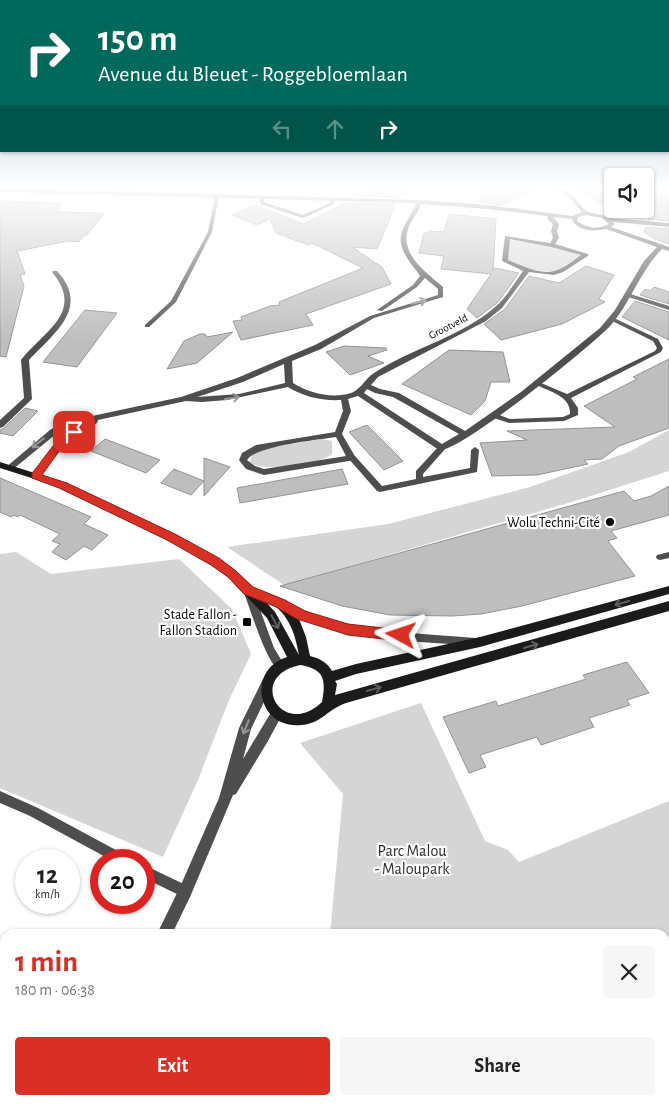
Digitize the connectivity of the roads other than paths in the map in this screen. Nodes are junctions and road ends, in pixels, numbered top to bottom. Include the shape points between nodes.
1 (206, 240) edge
2 (403, 240) edge
3 (505, 240) edge
4 (526, 240) edge
5 (555, 240) edge
6 (642, 240) edge
7 (552, 245) junction
8 (665, 247) edge
9 (528, 270) junction
10 (55, 272) dead end
11 (422, 272) junction
12 (627, 295) junction
13 (669, 308) edge
14 (372, 317) junction
15 (612, 319) junction
16 (147, 326) dead end
17 (288, 360) junction
18 (289, 384) junction
19 (539, 384) junction
20 (367, 386) junction
21 (359, 393) junction
22 (567, 397) junction
23 (344, 398) junction
24 (183, 399) junction
25 (494, 415) junction
26 (98, 418) junction
27 (0, 425) edge
28 (338, 434) junction
29 (466, 435) junction
30 (442, 448) junction
31 (475, 450) dead end
32 (352, 458) junction
33 (4, 466) edge
34 (35, 476) junction
35 (420, 481) junction
36 (248, 590) junction
37 (669, 590) edge
38 (281, 604) junction
39 (669, 606) edge
40 (480, 642) junction
41 (299, 659) junction
42 (280, 666) junction
43 (330, 677) junction
44 (267, 683) junction
45 (328, 705) junction
46 (277, 713) junction
47 (0, 797) edge
48 (225, 799) junction
49 (103, 849) edge
50 (155, 877) edge
51 (185, 892) junction
52 (166, 929) edge

1 - 16 lane via 173,302
2 - 11 street via 408,256
3 - 9 street via 505,261
4 - 7 street
5 - 7 street
6 - 8 street
7 - 9 street via 586,255 557,273
8 - 12 street via 656,251
9 - 20 street, Grootveld via 508,298 484,320 381,372
10 - 27 street via 63,280 68,308 25,360 28,399
11 - 14 street via 419,283
14 -> 11 street via 441,296 441,288
12 - 13 lane
12 - 15 street
14 - 17 street
15 - 19 street
15 - 22 lane via 656,340 660,348 658,352
17 - 18 street
17 - 24 street
18 - 23 street, Grootveld via 300,392
24 -> 18 street via 224,400
19 - 22 lane
19 - 25 street
20 - 21 street, Grootveld
20 - 29 street via 396,395
21 - 23 street, Grootveld
21 - 30 street
22 - 25 lane via 575,410 574,415 564,419 509,421
23 - 28 street via 347,411
24 - 26 street
25 - 29 street
26 -> 33 street via 62,426
26 - 34 street via 63,441
28 - 32 street
28 - 32 street via 259,447 245,455 243,460 245,465 264,472
29 - 30 street
30 - 35 lane via 419,473
31 - 35 lane via 474,470
32 - 35 lane via 380,489
33 - 34 street
34 - 36 street via 171,537 215,562
36 - 38 street
36 -> 41 street via 272,615
36 - 42 lane via 270,650
37 -> 40 street
38 - 40 lane via 302,616 348,629
38 - 41 street via 302,639
45 -> 39 street
40 - 43 street
41 - 42 street
41 - 43 street via 316,662
42 - 44 street
43 - 45 street via 333,691
44 - 46 street via 266,694
44 -> 48 street via 245,728
45 - 46 street via 318,715 304,720 289,720
46 - 48 street
47 - 49 lane
48 - 51 street
50 - 51 lane
51 - 52 street

